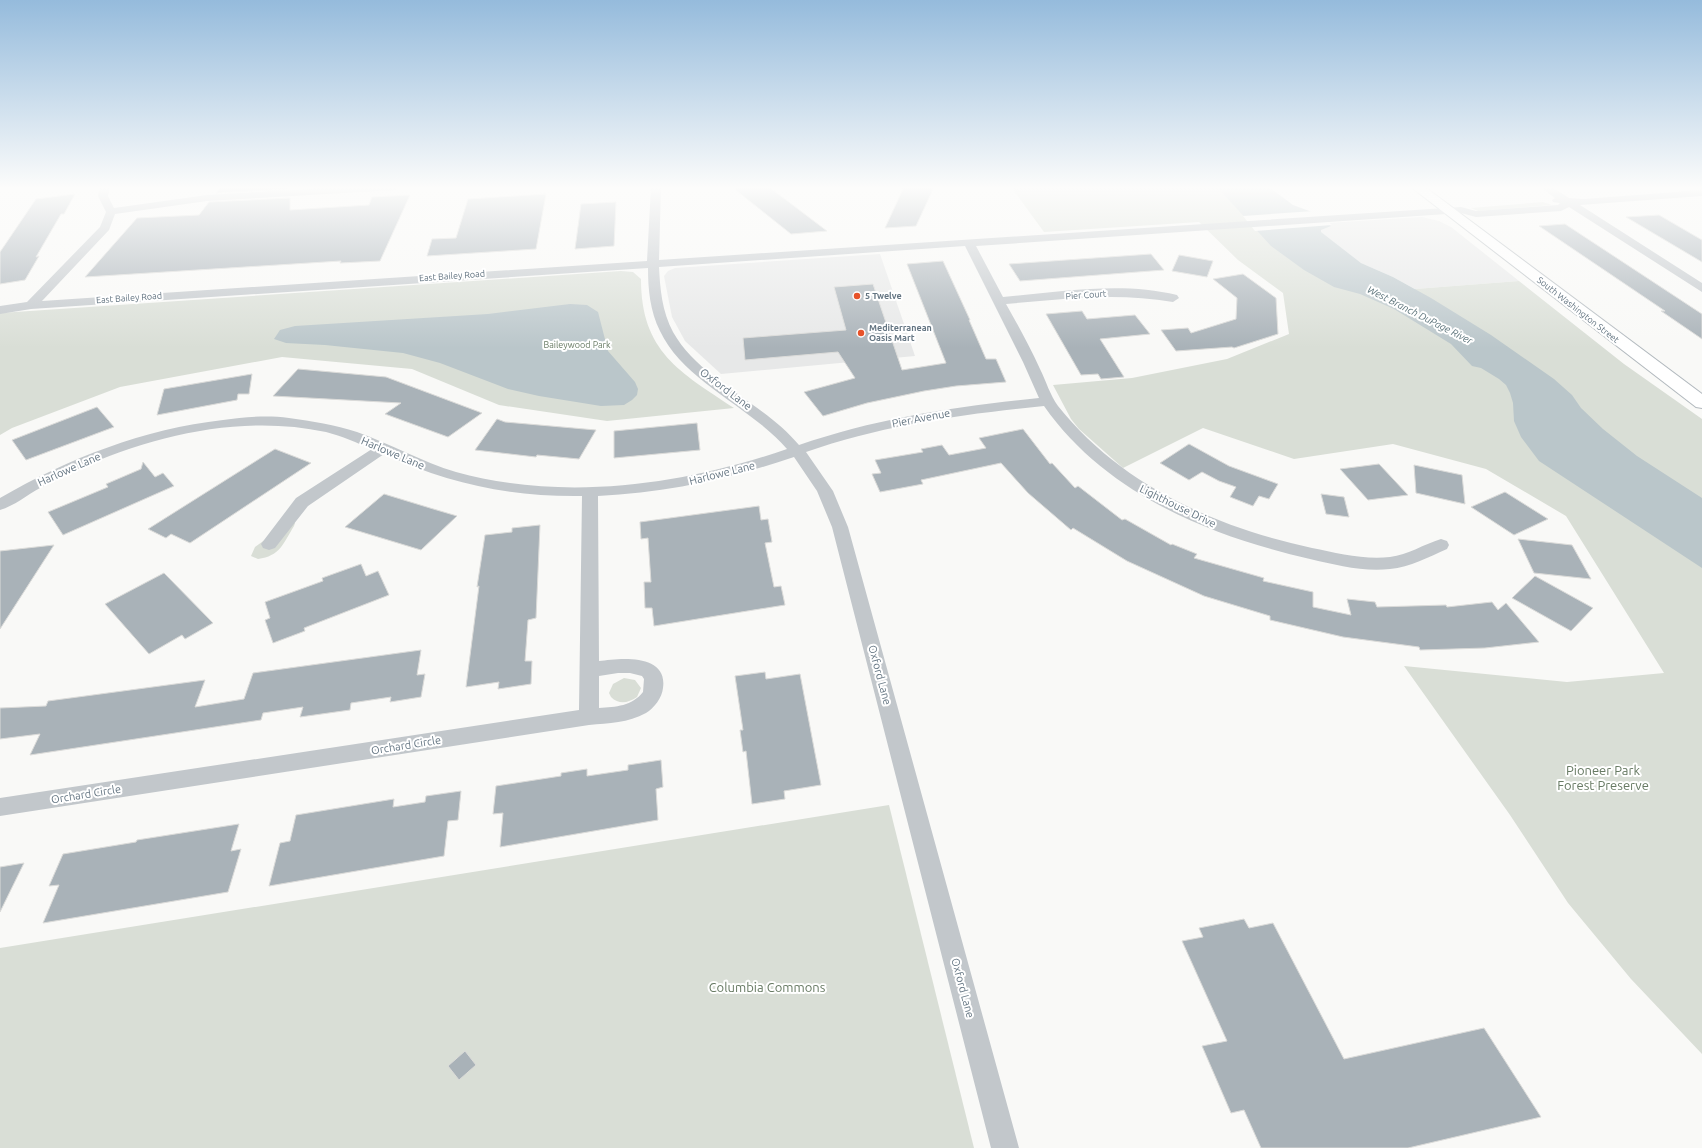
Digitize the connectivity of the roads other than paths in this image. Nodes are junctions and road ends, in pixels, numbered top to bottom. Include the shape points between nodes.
1 (93, 241) edge
2 (655, 241) edge
3 (991, 241) edge
4 (1493, 241) edge
5 (1628, 241) edge
6 (969, 242) junction
7 (654, 264) junction
8 (1702, 288) edge
9 (1173, 298) dead end
10 (999, 301) junction
11 (0, 305) edge
12 (31, 305) junction
13 (0, 310) edge
14 (1048, 401) junction
15 (1702, 403) edge
16 (382, 448) junction
17 (797, 451) junction
18 (590, 491) junction
19 (0, 505) edge
20 (269, 544) dead end
21 (1440, 545) dead end
22 (589, 670) junction
23 (589, 717) junction
24 (0, 807) edge
25 (1005, 1148) edge

1 - 12 street
2 - 7 street, Oxford Lane
3 - 6 street, East Bailey Road
4 - 15 main road, South Washington Street
5 - 8 street
6 - 7 street, East Bailey Road
6 - 10 street, Lighthouse Drive
7 - 12 street, East Bailey Road
7 - 17 street, Oxford Lane via 656,296 662,319 674,342 701,371 772,424
9 - 10 street, Pier Court via 1125,292
10 - 14 street, Lighthouse Drive
11 - 12 street, East Bailey Road
12 - 13 street, East Bailey Road
14 - 17 street, Pier Avenue via 935,415 836,438
14 - 21 street, Lighthouse Drive via 1078,440 1108,466 1152,495 1230,531 1302,552 1376,564 1407,560
16 - 18 street, Harlowe Lane via 429,468 485,483 536,489
16 - 19 street, Harlowe Lane via 346,433 312,425 269,421 216,425 159,436 104,453 60,471
16 - 20 street via 302,502
17 - 18 street, Harlowe Lane via 696,480 644,488
17 - 25 street, Oxford Lane via 823,487 840,527
18 - 22 street
22 - 23 street
22 - 23 street, Orchard Circle via 639,666 650,672 655,687 648,701 637,708
23 - 24 street, Orchard Circle

